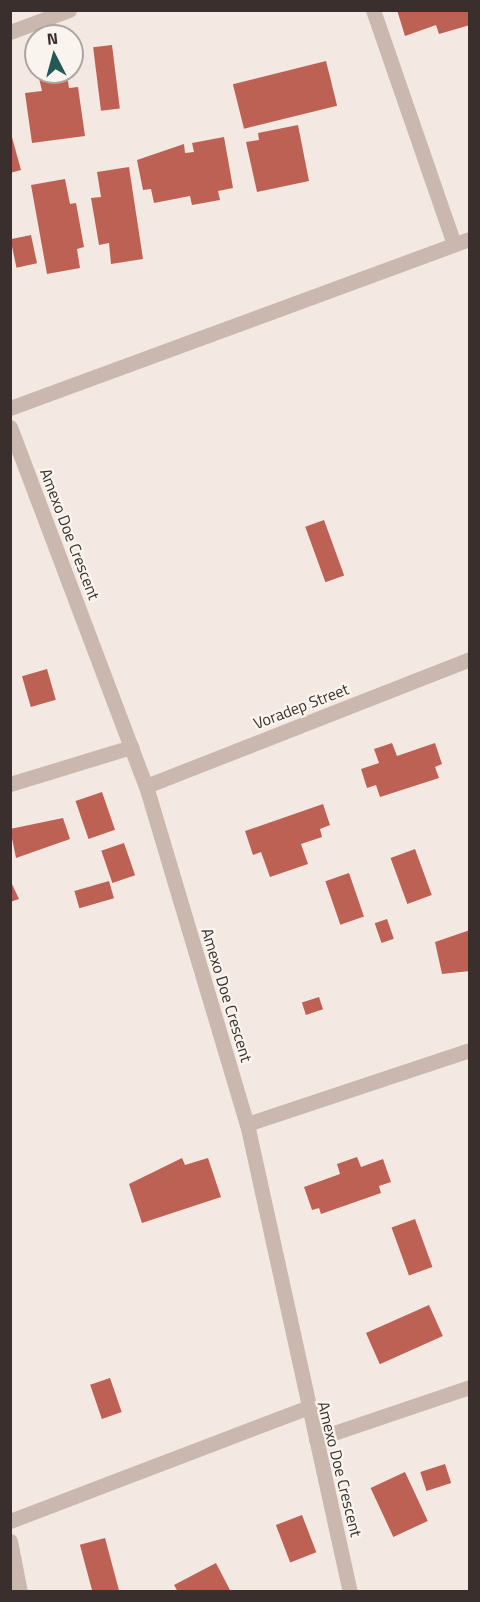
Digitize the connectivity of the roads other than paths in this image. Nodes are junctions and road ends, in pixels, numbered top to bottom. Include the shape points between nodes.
1 (69, 10) edge
2 (373, 10) edge
3 (10, 32) edge
4 (470, 239) edge
5 (454, 244) junction
6 (10, 408) edge
7 (10, 427) edge
8 (470, 659) edge
9 (131, 747) junction
10 (10, 784) edge
11 (146, 786) junction
12 (470, 1050) edge
13 (247, 1124) junction
14 (470, 1387) edge
15 (306, 1408) junction
16 (316, 1439) junction
17 (10, 1521) edge
18 (10, 1541) edge
19 (20, 1592) edge
20 (350, 1592) edge

1 - 3 street
2 - 5 street
4 - 5 street
5 - 6 street
7 - 9 street, Amexo Doe Crescent
8 - 11 street, Voradep Street
9 - 10 street
9 - 11 street, Amexo Doe Crescent
11 - 13 street, Amexo Doe Crescent
12 - 13 street
13 - 15 street, Amexo Doe Crescent
14 - 16 street
15 - 16 street, Amexo Doe Crescent
15 - 17 street
16 - 20 street, Amexo Doe Crescent
18 - 19 street

